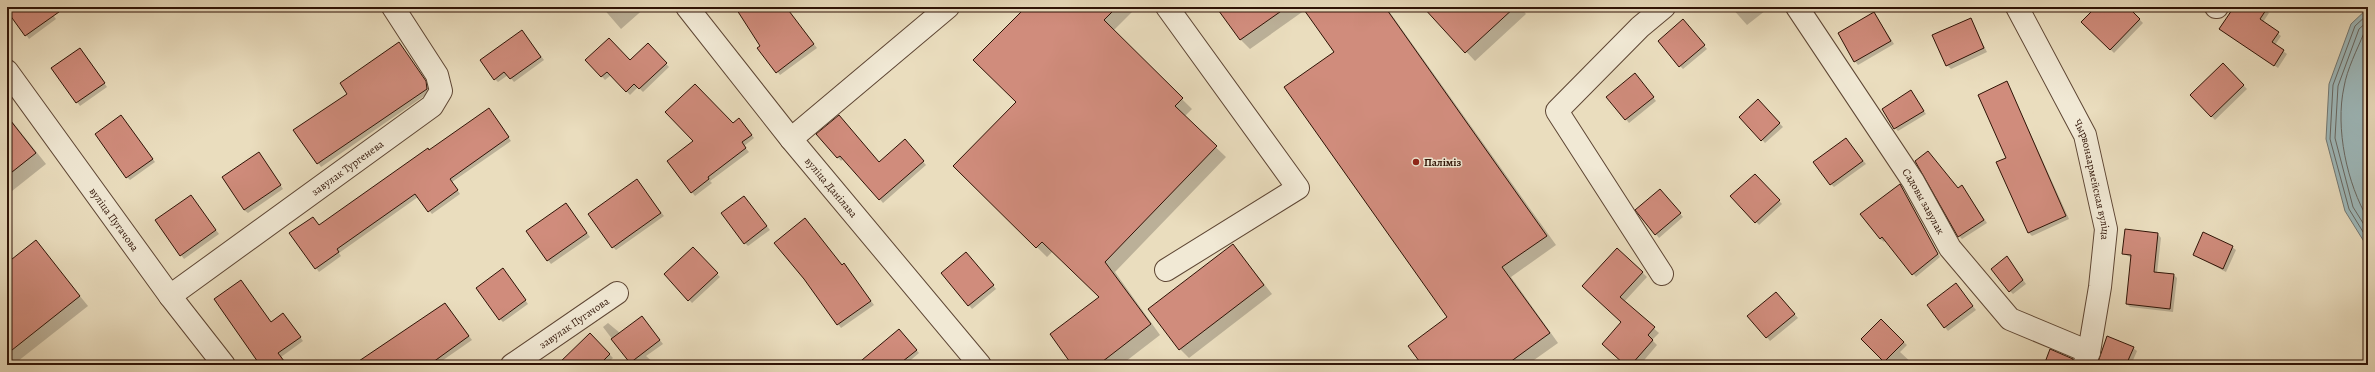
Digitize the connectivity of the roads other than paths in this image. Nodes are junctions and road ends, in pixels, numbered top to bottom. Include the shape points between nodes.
1 (393, 7) edge
2 (687, 7) edge
3 (948, 7) edge
4 (1168, 7) edge
5 (1664, 7) edge
6 (1796, 7) edge
7 (2017, 7) edge
8 (7, 71) edge
9 (791, 139) junction
10 (1166, 270) dead end
11 (1662, 274) dead end
12 (617, 293) dead end
13 (170, 296) junction
14 (2086, 358) edge
15 (523, 362) edge
16 (224, 365) edge
17 (980, 365) edge

1 - 13 street, завулак Тургенева via 437,75 441,91 432,106
2 - 9 street, вуліца Данілава
3 - 9 street
4 - 10 street via 1298,188
5 - 11 street via 1640,27 1557,111
6 - 14 street, Садовы завулак via 1913,181 1950,248 2010,319
7 - 14 street, Чырвонаармейская вуліца via 2085,135 2106,229 2100,287
8 - 13 street, вуліца Пугачова
9 - 17 street, вуліца Данілава
12 - 15 street, завулак Пугачова
13 - 16 street, вуліца Пугачова

